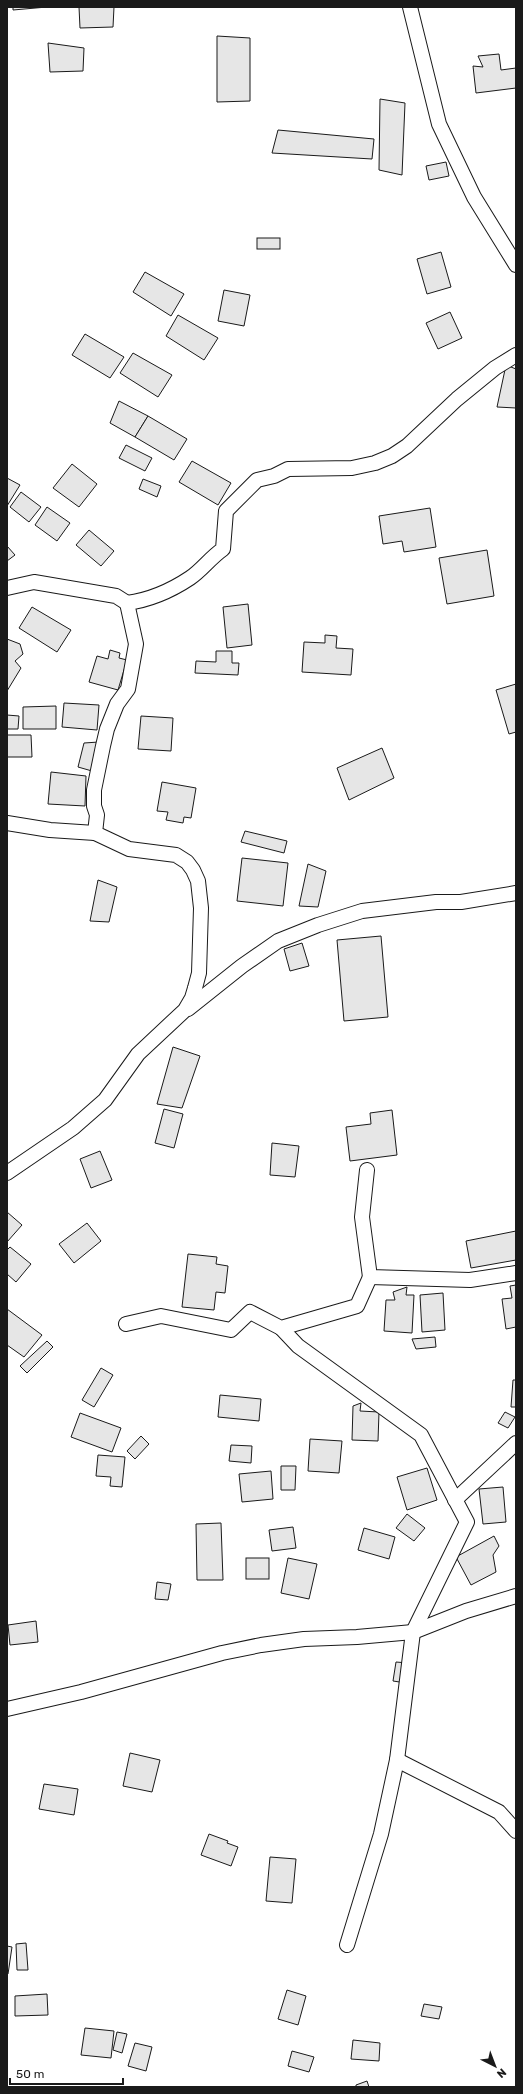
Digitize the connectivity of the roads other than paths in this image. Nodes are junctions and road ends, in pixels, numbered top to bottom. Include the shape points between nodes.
1 (410, 7) edge
2 (516, 265) edge
3 (516, 355) edge
4 (7, 588) edge
5 (128, 603) junction
6 (7, 823) edge
7 (95, 833) junction
8 (516, 893) edge
9 (177, 1017) junction
10 (368, 1170) dead end
11 (7, 1173) edge
12 (516, 1273) edge
13 (370, 1277) junction
14 (126, 1324) dead end
15 (281, 1328) junction
16 (516, 1443) edge
17 (455, 1500) junction
18 (516, 1596) edge
19 (413, 1632) junction
20 (7, 1710) edge
21 (397, 1760) junction
22 (516, 1831) edge
23 (347, 1945) dead end

1 - 2 street via 439,124 474,197
3 - 5 street via 495,368 457,399 407,446 392,456 352,468 288,469 257,480 226,511 223,549 191,577 160,594
4 - 5 street via 34,582 116,596
5 - 7 street via 136,644 128,689 117,704 103,746 94,790 97,815
6 - 7 street via 50,830
7 - 9 street via 129,849 176,855 187,862 198,881 201,908 199,972 192,998
8 - 9 street via 461,902 389,906 362,911 318,925 278,941
9 - 11 street via 138,1054 105,1100 73,1128
10 - 13 street via 362,1217
12 - 13 street via 470,1280
13 - 15 street via 357,1306
14 - 15 street via 161,1316 231,1330 250,1312
15 - 17 street via 298,1346 421,1435
16 - 17 street
17 - 19 street via 467,1522
18 - 19 street via 466,1611
19 - 20 street via 304,1639 261,1645
19 - 21 street
21 - 22 street via 499,1812
21 - 23 street via 381,1834

